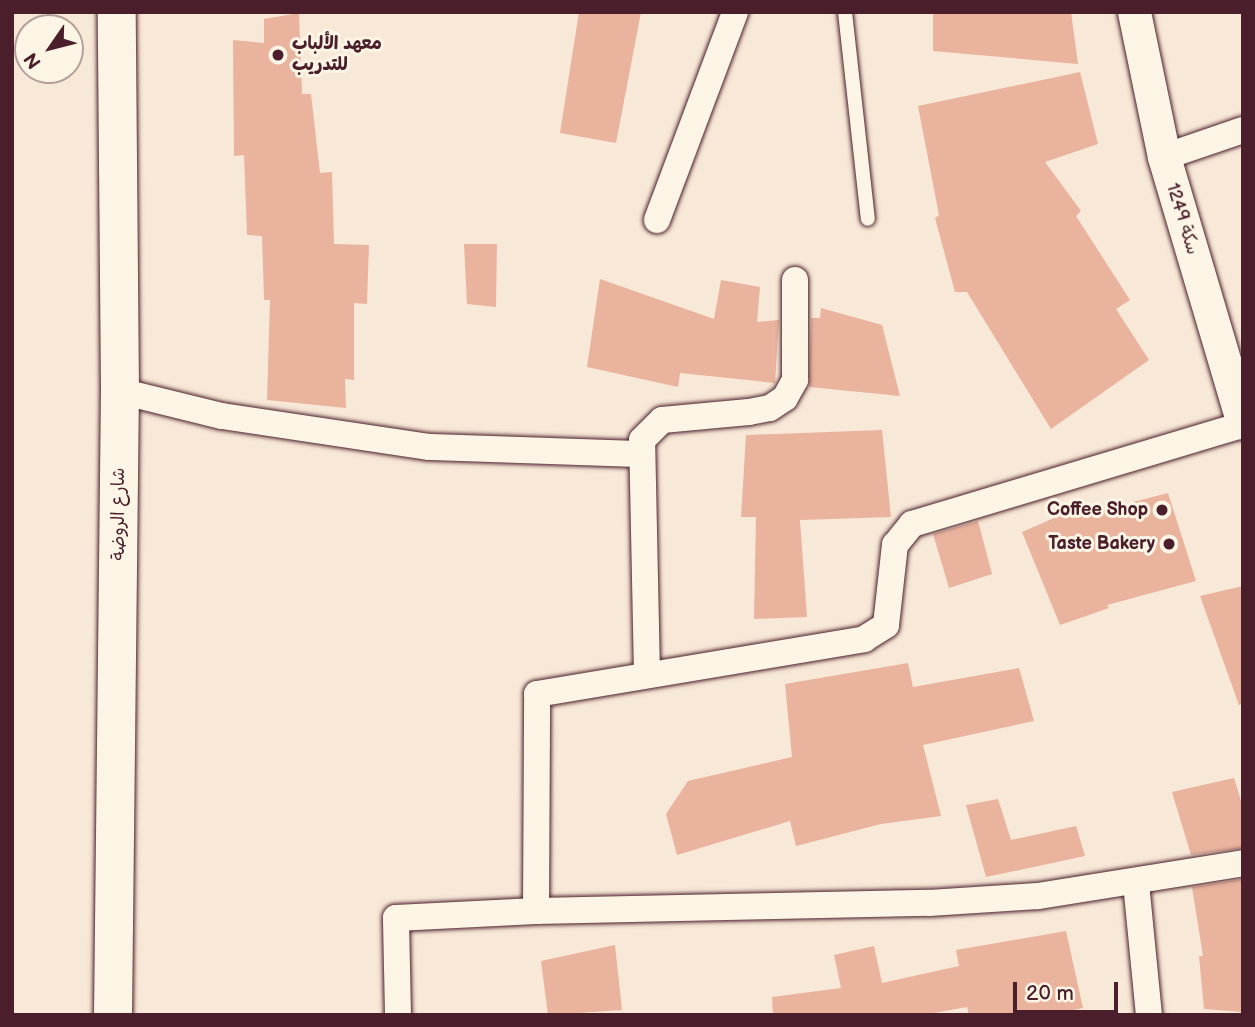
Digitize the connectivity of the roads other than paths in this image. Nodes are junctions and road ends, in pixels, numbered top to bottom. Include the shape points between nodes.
1 (117, 12) edge
2 (735, 12) edge
3 (845, 12) edge
4 (1134, 12) edge
5 (1243, 130) edge
6 (1164, 157) junction
7 (868, 219) dead end
8 (657, 220) dead end
9 (794, 280) dead end
10 (120, 391) junction
11 (1243, 424) edge
12 (640, 454) junction
13 (647, 674) junction
14 (1243, 863) edge
15 (1136, 883) junction
16 (536, 911) junction
17 (113, 1015) edge
18 (398, 1015) edge
19 (1149, 1015) edge

1 - 10 main road, شارع الروضة
2 - 8 street
3 - 7 lane
4 - 6 street, سكة 1249
5 - 6 street
6 - 11 street, سكة 1249
9 - 12 street via 795,380 785,398 770,408 749,412 662,420 649,428
10 - 12 street via 222,416 430,447
10 - 17 main road, شارع الروضة
11 - 13 street via 912,524 895,545 886,625 864,639
12 - 13 street
13 - 16 street via 537,694
14 - 15 street
15 - 16 street via 929,903
15 - 19 street
16 - 18 street via 396,918

